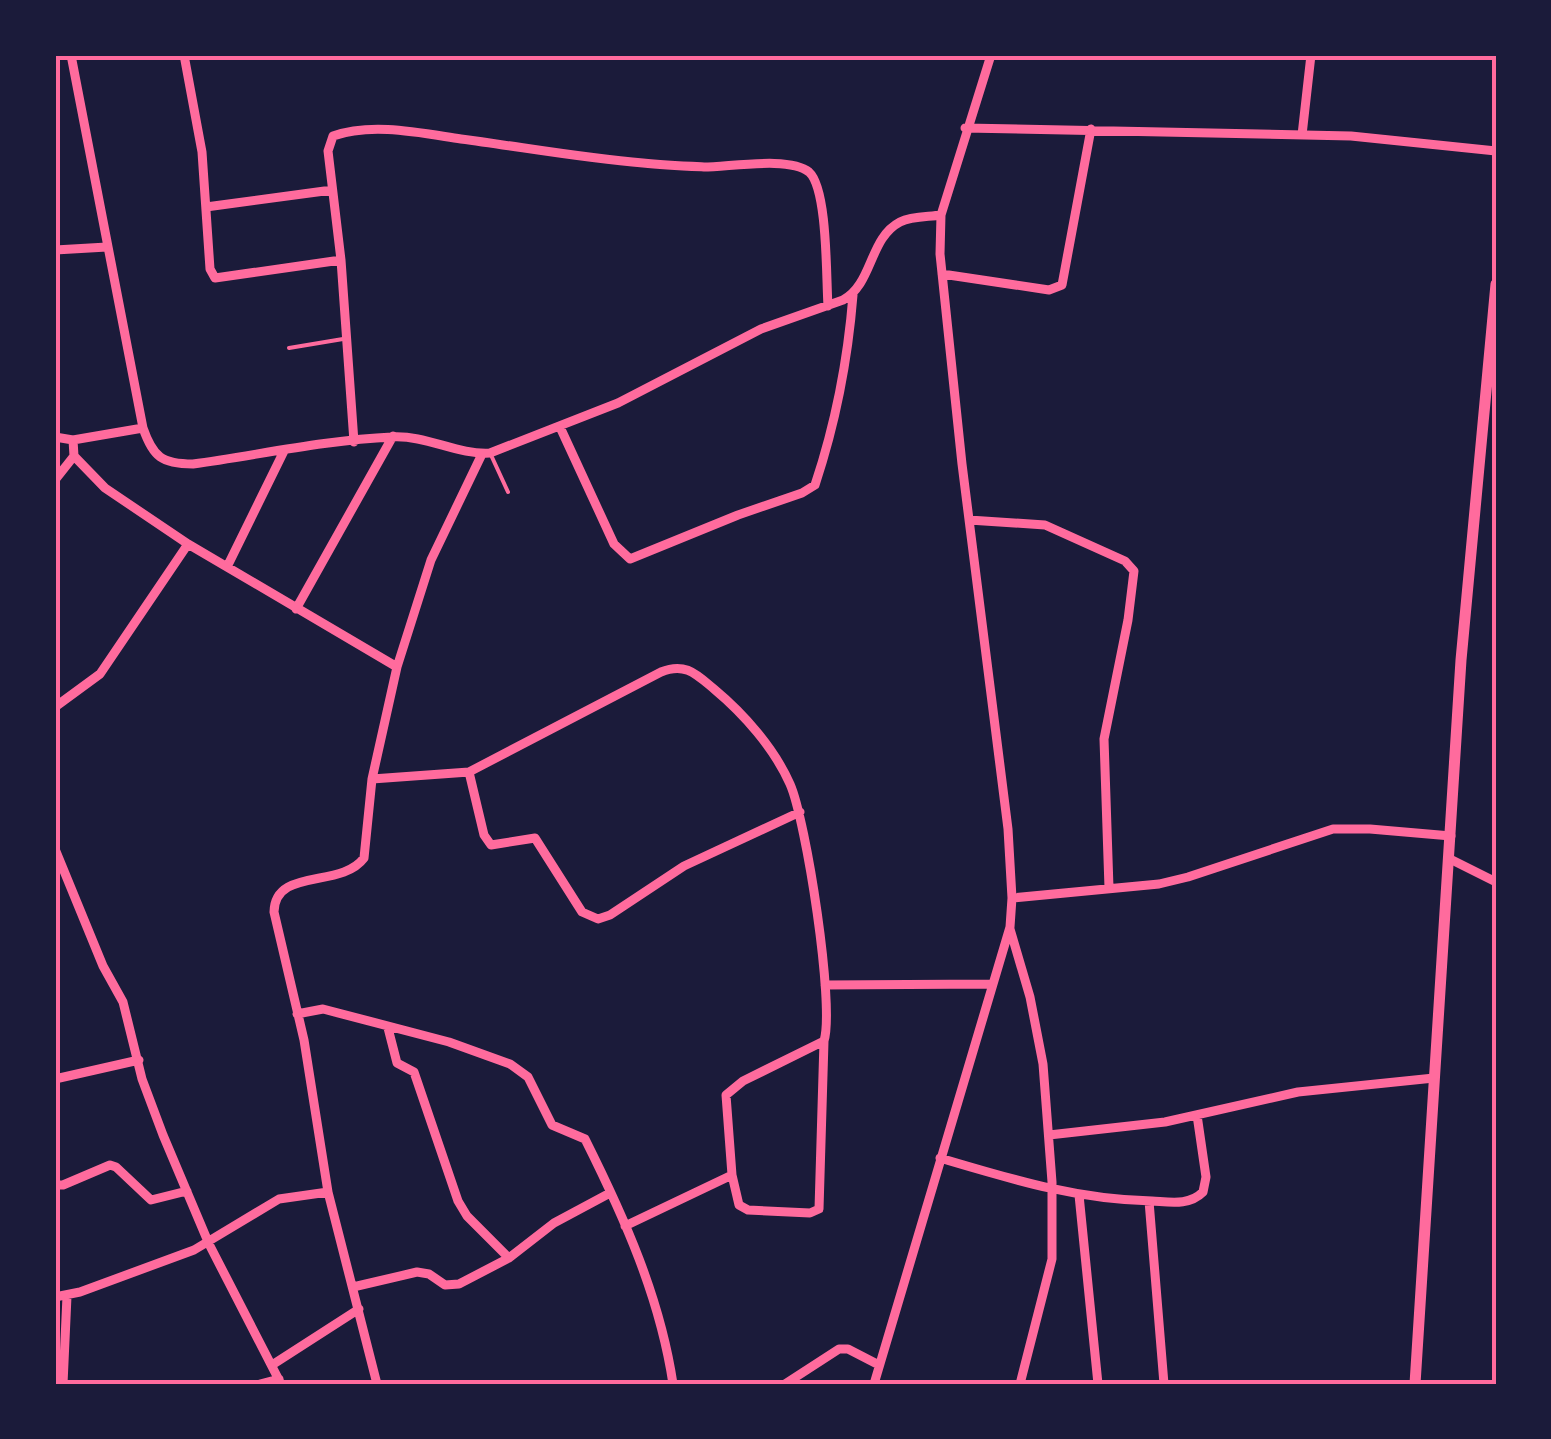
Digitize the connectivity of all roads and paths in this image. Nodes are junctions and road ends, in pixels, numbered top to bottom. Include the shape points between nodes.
1 (71, 55) edge
2 (184, 55) edge
3 (990, 55) edge
4 (1310, 55) edge
5 (965, 128) junction
6 (1091, 129) junction
7 (1302, 134) junction
8 (1496, 151) edge
9 (332, 190) junction
10 (206, 207) junction
11 (940, 215) junction
12 (107, 246) junction
13 (55, 250) edge
14 (340, 260) junction
15 (942, 274) junction
16 (1496, 284) edge
17 (853, 295) junction
18 (828, 306) junction
19 (346, 338) junction
20 (289, 348) dead end
21 (560, 427) junction
22 (143, 428) junction
23 (393, 436) junction
24 (55, 437) edge
25 (72, 440) junction
26 (354, 442) junction
27 (284, 452) junction
28 (486, 454) junction
29 (74, 456) junction
30 (55, 480) edge
31 (508, 492) dead end
32 (969, 520) junction
33 (188, 544) junction
34 (227, 568) junction
35 (296, 609) junction
36 (396, 667) junction
37 (55, 706) edge
38 (469, 772) junction
39 (372, 779) junction
40 (800, 812) junction
41 (1451, 836) junction
42 (55, 849) edge
43 (1450, 860) junction
44 (1496, 882) edge
45 (1110, 888) junction
46 (1012, 898) junction
47 (1010, 927) junction
48 (992, 984) junction
49 (825, 985) junction
50 (298, 1014) junction
51 (388, 1028) junction
52 (824, 1040) junction
53 (139, 1060) junction
54 (1434, 1078) junction
55 (55, 1079) edge
56 (1198, 1115) junction
57 (1049, 1135) junction
58 (940, 1158) junction
59 (732, 1175) junction
60 (55, 1185) edge
61 (187, 1191) junction
62 (328, 1192) junction
63 (610, 1192) junction
64 (1052, 1192) junction
65 (1079, 1195) junction
66 (1149, 1201) junction
67 (625, 1226) junction
68 (209, 1244) junction
69 (509, 1258) junction
70 (353, 1287) junction
71 (67, 1296) junction
72 (55, 1297) edge
73 (359, 1309) junction
74 (272, 1365) junction
75 (880, 1365) junction
76 (280, 1381) edge
77 (62, 1384) edge
78 (260, 1384) edge
79 (377, 1384) edge
80 (673, 1384) edge
81 (786, 1384) edge
82 (874, 1384) edge
83 (1020, 1384) edge
84 (1098, 1384) edge
85 (1164, 1384) edge
86 (1415, 1384) edge

1 - 12 street
2 - 10 street
3 - 5 street
4 - 7 street
5 - 6 street
5 - 11 street
6 - 7 street
6 - 15 street via 1062,285 1049,290
7 - 8 street
9 - 10 street
9 - 14 street
9 - 18 street via 328,144 333,136 367,130 641,163 804,168 820,201
10 - 14 street via 215,278
11 - 15 street
11 - 17 street via 892,228
12 - 13 street
12 - 22 street
14 - 19 street
15 - 32 street
16 - 41 main road
17 - 18 street
17 - 21 street via 826,446 815,485 802,493 630,559 614,544
18 - 21 street via 761,328
19 - 20 lane
19 - 26 street
21 - 28 street
22 - 25 street
22 - 27 street via 154,456 165,462
23 - 26 street
23 - 28 street
23 - 35 street
24 - 25 street
25 - 29 street
26 - 27 street
27 - 34 street
28 - 31 lane
28 - 36 street via 431,560
29 - 30 street
29 - 33 street via 106,488
32 - 45 street via 1045,525 1134,571 1104,739
32 - 46 street
33 - 34 street
33 - 37 street via 100,674
34 - 35 street
35 - 36 street
36 - 39 street
38 - 39 street
38 - 40 street via 682,667 730,703 776,756
38 - 40 street via 487,841 496,846 535,838 582,912 598,920 684,866
39 - 50 street via 366,852 359,864 276,894 274,912
40 - 49 street
41 - 43 main road
41 - 45 street via 1333,829 1188,878
42 - 53 street via 122,1002
43 - 44 street
43 - 54 main road
45 - 46 street
46 - 47 street
47 - 48 street
47 - 57 street via 1043,1064
48 - 49 street
48 - 58 street
49 - 52 street
50 - 51 street via 323,1009
50 - 62 street
51 - 63 street via 518,1068 552,1125 585,1138
51 - 69 street via 397,1064 414,1072 458,1201
52 - 59 street via 726,1095
52 - 59 street via 819,1209 748,1210
53 - 55 street
53 - 61 street
54 - 56 street via 1298,1092
54 - 86 main road
56 - 57 street
56 - 66 street via 1203,1192 1186,1202
57 - 64 street
58 - 64 street
58 - 75 street
59 - 67 street
60 - 61 street via 110,1165 151,1200
61 - 68 street
62 - 68 street via 279,1198
62 - 70 street
63 - 67 street
63 - 69 street
64 - 65 street
64 - 83 street via 1052,1259
65 - 66 street
65 - 84 street
66 - 85 street
67 - 80 street via 654,1297
68 - 71 street
68 - 74 street
69 - 70 street via 455,1286 418,1272
70 - 73 street
71 - 72 street
71 - 77 street
73 - 74 street
73 - 79 street
74 - 76 street
75 - 81 street via 839,1349
75 - 82 street
76 - 78 street

